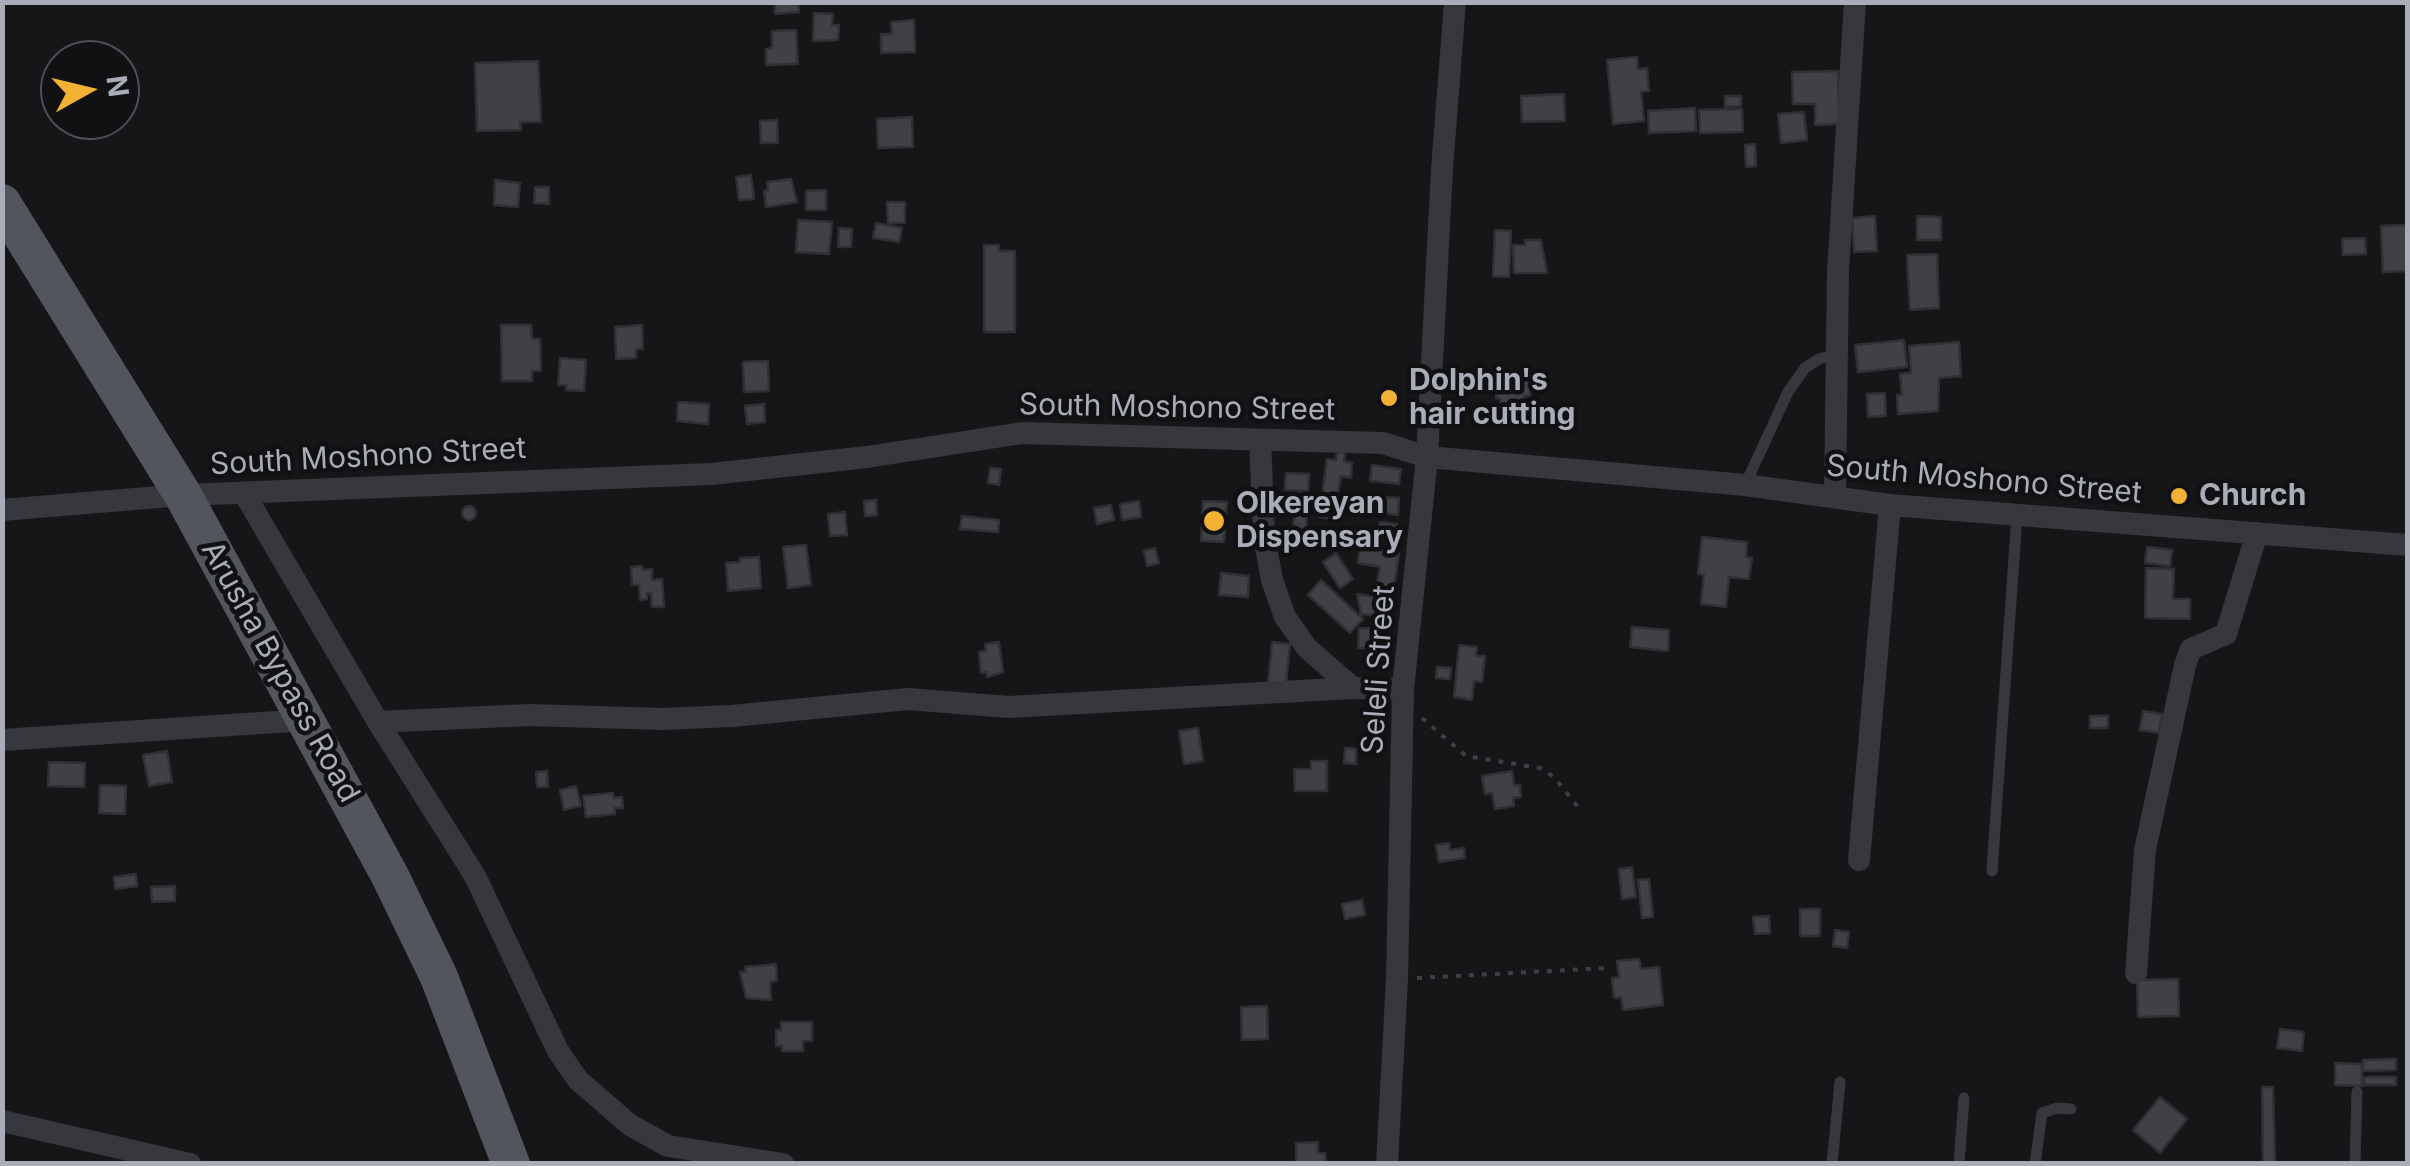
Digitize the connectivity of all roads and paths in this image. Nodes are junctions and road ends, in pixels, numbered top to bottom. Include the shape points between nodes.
1 (1454, 2) edge
2 (1855, 2) edge
3 (2, 203) edge
4 (1837, 354) junction
5 (1260, 440) junction
6 (1427, 457) junction
7 (1744, 485) junction
8 (244, 493) junction
9 (183, 495) junction
10 (1836, 498) junction
11 (1890, 506) junction
12 (2, 510) edge
13 (2017, 515) junction
14 (2257, 534) junction
15 (2408, 545) edge
16 (1353, 688) junction
17 (1403, 696) junction
18 (307, 720) junction
19 (378, 722) junction
20 (2, 740) edge
21 (1582, 812) dead end
22 (1860, 860) dead end
23 (1992, 872) dead end
24 (1607, 968) dead end
25 (2136, 973) dead end
26 (1397, 978) junction
27 (1840, 1082) dead end
28 (2357, 1092) dead end
29 (1964, 1098) dead end
30 (2071, 1108) dead end
31 (2, 1121) edge
32 (190, 1164) edge
33 (512, 1164) edge
34 (783, 1164) edge
35 (1386, 1164) edge
36 (1832, 1164) edge
37 (1959, 1164) edge
38 (2035, 1164) edge
39 (2355, 1164) edge

1 - 6 street, Seleli Street
2 - 4 street
3 - 9 main road, Arusha Bypass Road
4 - 7 lane via 1805,368
4 - 10 street
5 - 6 street, South Moshono Street via 1382,442
5 - 8 street, South Moshono Street via 1022,433 728,472
5 - 16 street via 1264,538 1285,617 1307,648
6 - 7 street, South Moshono Street
6 - 17 street, Seleli Street
7 - 10 street, South Moshono Street
8 - 9 street, South Moshono Street
8 - 19 street
9 - 12 street, South Moshono Street
9 - 18 main road, Arusha Bypass Road
10 - 11 street, South Moshono Street
11 - 13 street, South Moshono Street
11 - 22 street
13 - 14 street, South Moshono Street
13 - 23 lane
14 - 15 street, South Moshono Street
14 - 25 street via 2226,634 2191,649 2185,665 2145,850
16 - 17 street
16 - 19 street via 1009,707 908,699 732,716 529,714
17 - 21 path via 1466,756 1540,768
17 - 26 street, Seleli Street
18 - 20 street
18 - 33 main road, Arusha Bypass Road via 439,977
19 - 34 street via 476,876 578,1080 630,1125 668,1146
24 - 26 path
26 - 35 street, Seleli Street
27 - 36 lane
28 - 39 lane
29 - 37 lane
30 - 38 lane via 2042,1114
31 - 32 street

